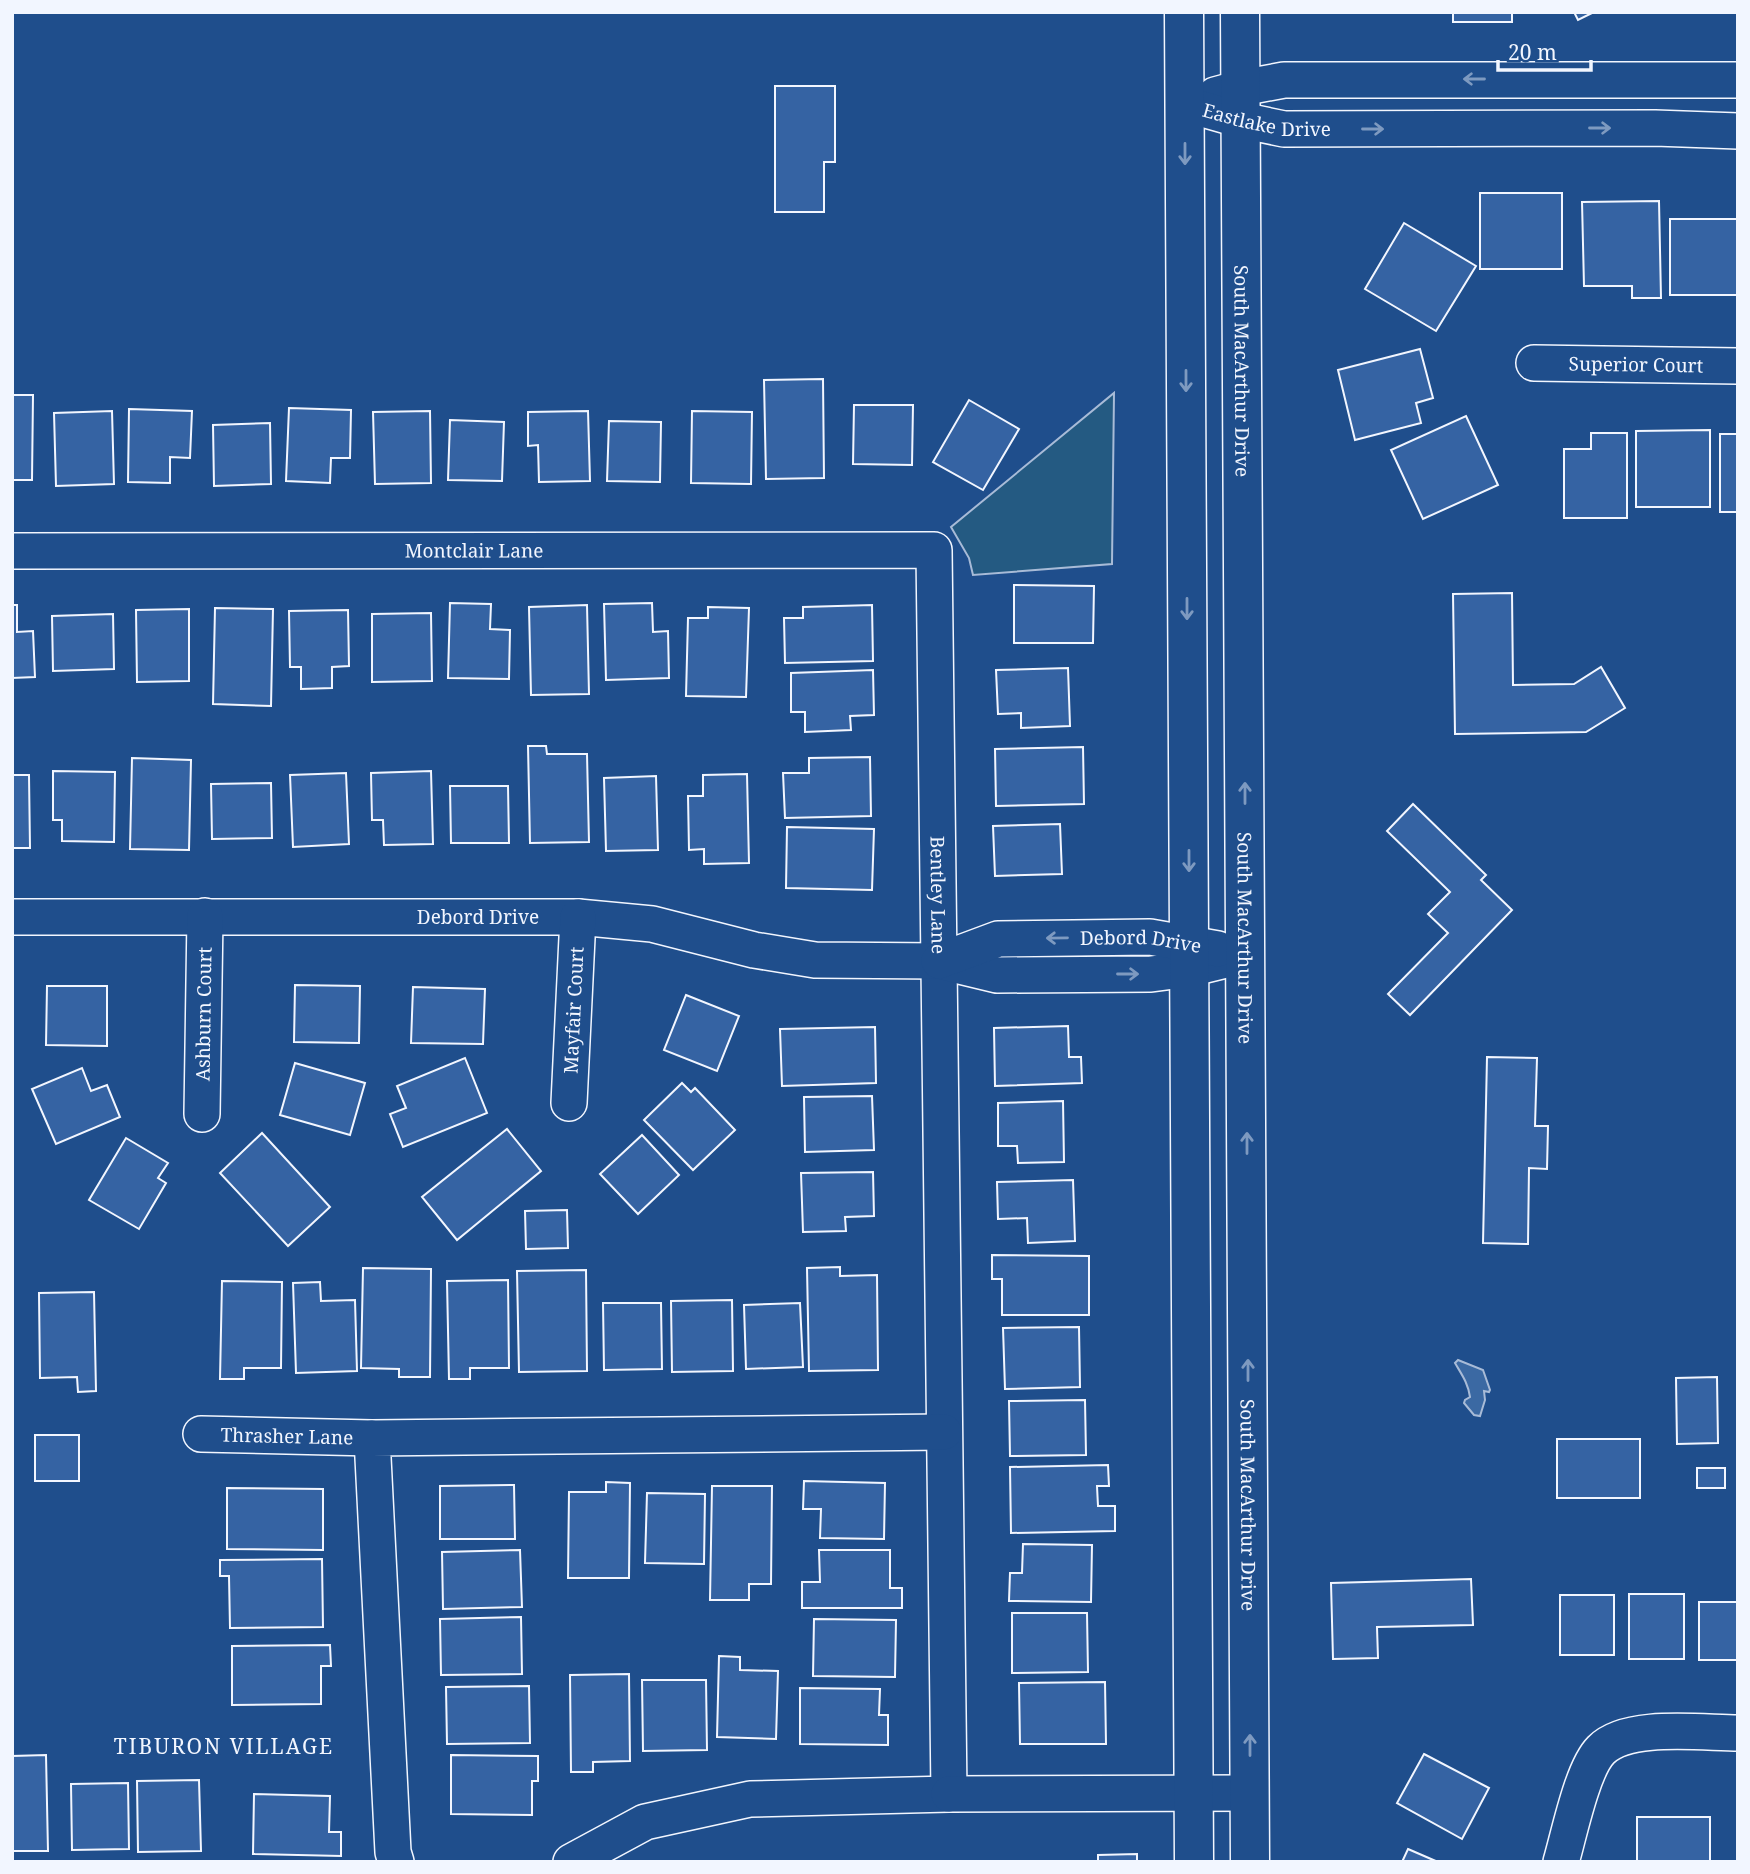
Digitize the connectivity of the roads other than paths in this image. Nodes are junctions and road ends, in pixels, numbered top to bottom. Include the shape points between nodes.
1 (1185, 12) edge
2 (1241, 12) edge
3 (1738, 80) edge
4 (1185, 104) junction
5 (1241, 104) junction
6 (1738, 131) edge
7 (1534, 363) dead end
8 (1738, 366) edge
9 (934, 550) joint
10 (12, 551) edge
11 (205, 916) junction
12 (12, 917) edge
13 (578, 917) junction
14 (1246, 955) junction
15 (1189, 956) junction
16 (939, 961) junction
17 (569, 1102) dead end
18 (202, 1114) dead end
19 (944, 1432) junction
20 (201, 1434) dead end
21 (373, 1438) junction
22 (1738, 1733) edge
23 (1250, 1793) junction
24 (949, 1794) junction
25 (1194, 1794) junction
26 (396, 1862) edge
27 (571, 1862) edge
28 (1195, 1862) edge
29 (1251, 1862) edge
30 (1561, 1862) edge

1 - 4 main road
2 - 5 main road, South MacArthur Drive
3 -> 5 street, Eastlake Drive via 1284,80
4 - 5 street, Eastlake Drive
4 -> 15 main road
5 -> 6 street, Eastlake Drive via 1284,129
14 -> 5 main road, South MacArthur Drive
7 - 8 street, Superior Court
9 - 10 street, Montclair Lane
9 - 16 street, Bentley Lane
11 - 12 street, Debord Drive
11 - 13 street, Debord Drive
11 - 18 street, Ashburn Court
13 - 16 street, Debord Drive via 652,924 815,960
13 - 17 street, Mayfair Court
14 - 15 street, Debord Drive
23 -> 14 main road, South MacArthur Drive
15 - 16 street, Debord Drive via 1150,937 999,939
15 - 25 main road
16 - 19 street, Bentley Lane
19 - 21 street, Thrasher Lane
19 - 24 street, Bentley Lane
20 - 21 street, Thrasher Lane
21 - 26 street
22 - 30 street via 1641,1733 1600,1750 1586,1777
23 - 25 street
23 - 29 main road, South MacArthur Drive
24 - 25 street
24 - 27 street via 750,1799 645,1822
25 - 28 main road

